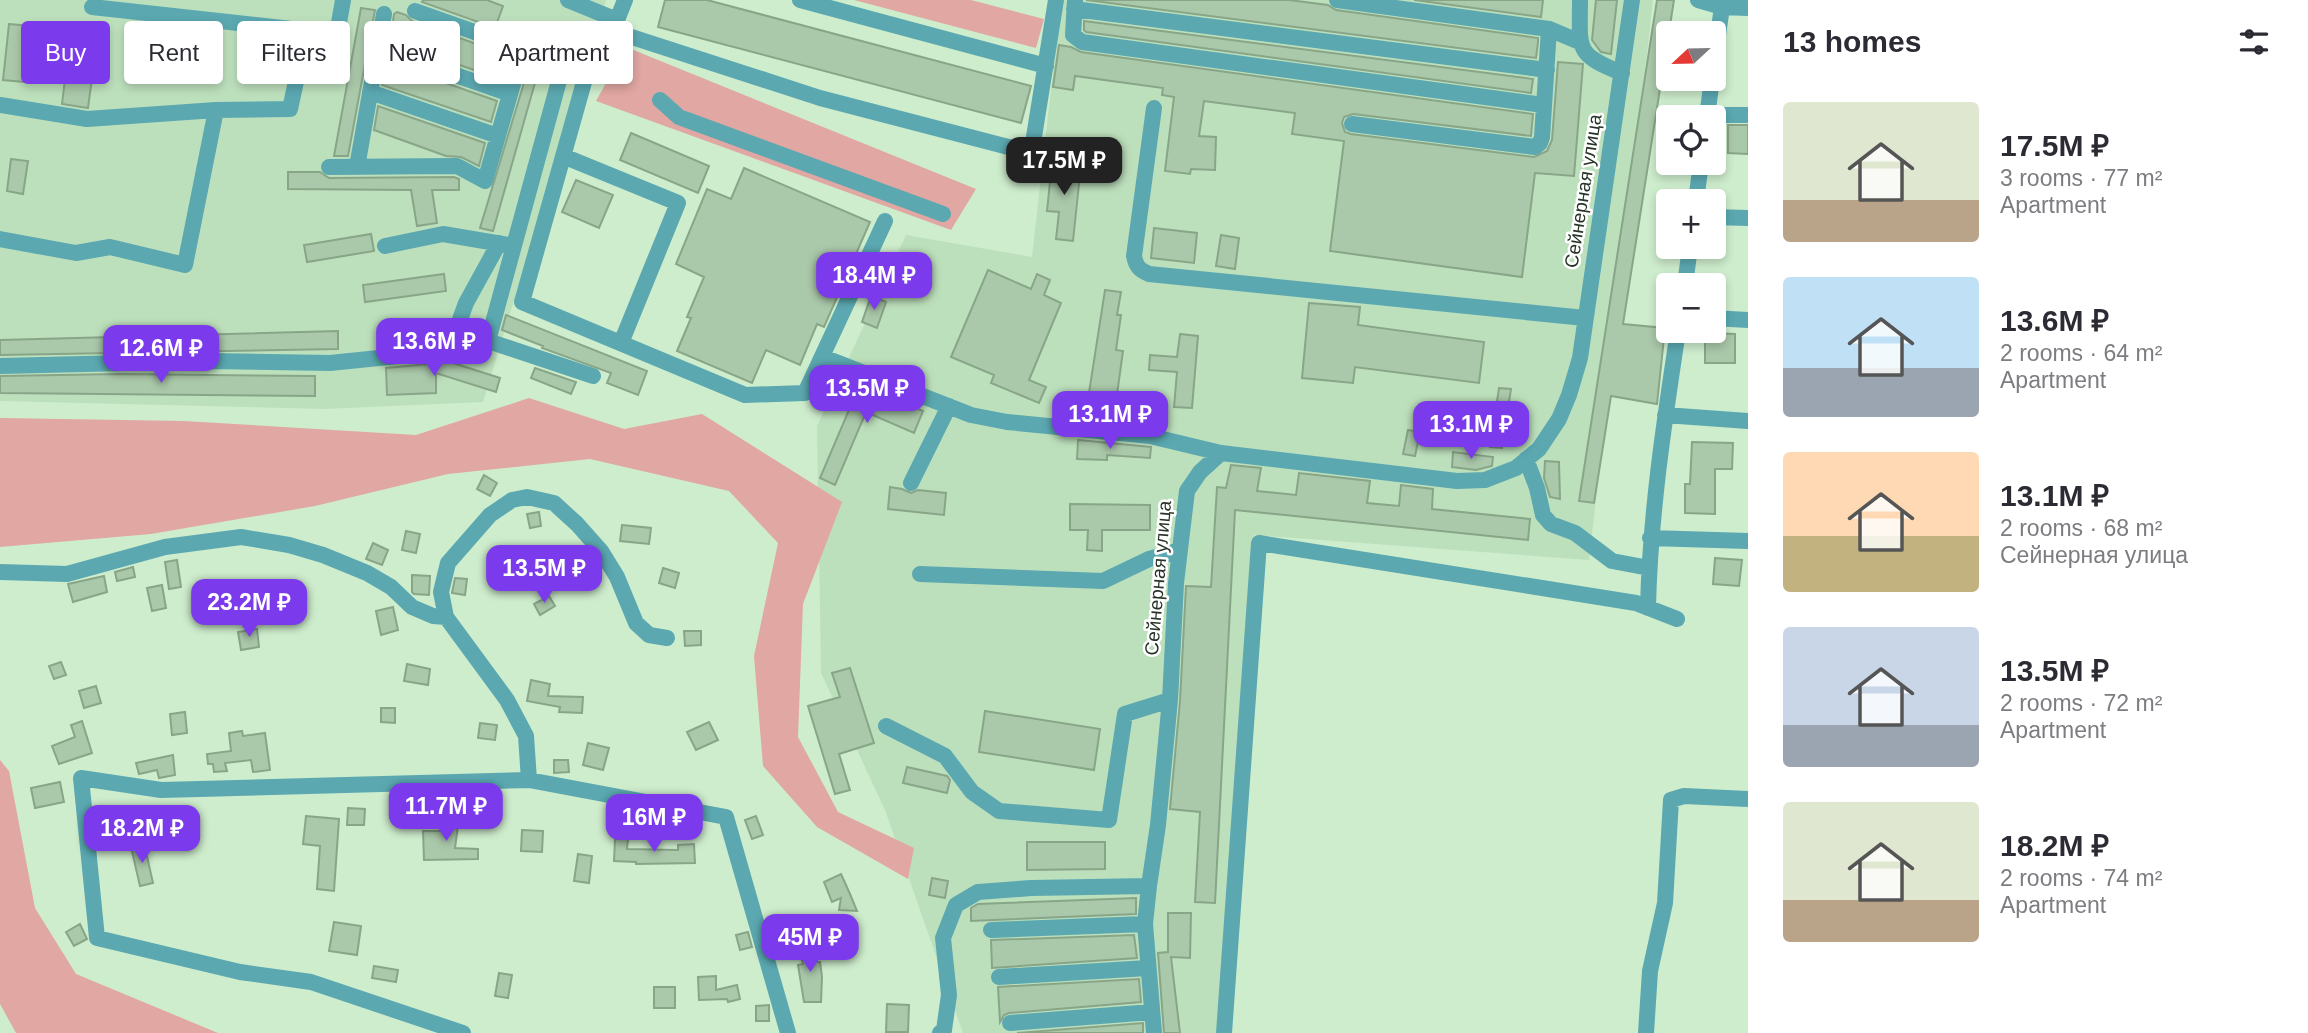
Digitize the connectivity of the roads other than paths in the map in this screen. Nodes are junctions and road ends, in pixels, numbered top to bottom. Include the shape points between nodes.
1 (343, 0) edge
2 (568, 0) edge
3 (625, 0) edge
4 (800, 0) edge
5 (1056, 0) edge
6 (1337, 0) edge
7 (1580, 0) edge
8 (1632, 0) edge
9 (1698, 0) edge
10 (1075, 4) edge
11 (92, 7) dead end
12 (1721, 7) junction
13 (1748, 8) edge
14 (415, 11) dead end
15 (384, 14) dead end
16 (339, 21) edge
17 (383, 21) edge
18 (596, 21) edge
19 (612, 21) edge
20 (1719, 21) edge
21 (237, 23) edge
22 (1549, 29) junction
23 (474, 32) edge
24 (633, 37) edge
25 (1580, 42) junction
26 (1045, 66) junction
27 (1546, 70) junction
28 (1622, 73) junction
29 (460, 76) edge
30 (295, 84) edge
31 (371, 84) edge
32 (513, 84) edge
33 (558, 84) edge
34 (588, 84) edge
35 (370, 92) junction
36 (510, 93) junction
37 (660, 100) dead end
38 (0, 105) edge
39 (1543, 105) junction
40 (1154, 108) dead end
41 (216, 110) junction
42 (1748, 115) edge
43 (1726, 116) edge
44 (1352, 124) dead end
45 (498, 136) junction
46 (563, 156) junction
47 (329, 167) dead end
48 (357, 167) junction
49 (943, 214) dead end
50 (1726, 217) edge
51 (1748, 218) edge
52 (885, 221) dead end
53 (0, 239) edge
54 (507, 244) junction
55 (385, 246) dead end
56 (1585, 318) junction
57 (1726, 319) edge
58 (1748, 320) edge
59 (621, 343) junction
60 (1676, 343) edge
61 (823, 356) junction
62 (0, 366) edge
63 (593, 376) dead end
64 (949, 406) junction
65 (1665, 415) junction
66 (1748, 421) edge
67 (1221, 453) junction
68 (1526, 459) junction
69 (911, 483) dead end
70 (1650, 538) junction
71 (1748, 541) edge
72 (1181, 550) junction
73 (1649, 568) junction
74 (0, 572) edge
75 (920, 574) dead end
76 (1648, 608) junction
77 (446, 617) junction
78 (1677, 619) dead end
79 (667, 638) dead end
80 (1170, 700) junction
81 (886, 726) dead end
82 (529, 780) junction
83 (1748, 799) edge
84 (1149, 886) junction
85 (1145, 924) junction
86 (991, 930) dead end
87 (1148, 968) junction
88 (999, 977) dead end
89 (1152, 1012) junction
90 (1010, 1023) dead end
91 (463, 1033) edge
92 (788, 1033) edge
93 (940, 1033) edge
94 (1154, 1033) edge
95 (1224, 1033) edge
96 (1646, 1033) edge

1 - 16 street
2 - 18 street
3 - 19 street
4 - 26 street
5 - 26 street
6 - 22 street
7 - 25 street
8 - 28 street, Сейнерная улица
9 - 12 street
10 - 27 street
10 - 39 street via 1073,35 1082,42
11 - 21 street
12 - 13 street
12 - 20 street
14 - 23 street
15 - 17 street
22 - 25 street
22 - 27 street
24 - 26 street via 820,98 1023,151 1032,149
25 - 28 street via 1593,61
27 - 39 street
28 - 56 street, Сейнерная улица
29 - 36 street
30 - 41 street via 290,109
31 - 35 street
32 - 36 street
33 - 54 street
34 - 46 street
35 - 45 street
35 - 48 street
36 - 45 street
37 - 49 street via 679,117
38 - 41 street via 87,119
39 - 44 street via 1540,143 1529,148
40 - 56 street via 1134,256 1141,271
41 - 53 street via 185,265 110,247 76,253
42 - 43 street
45 - 48 street via 485,181 457,166
46 - 59 street via 522,302
46 - 59 street via 678,204
47 - 48 street
50 - 51 street
52 - 61 street
54 - 55 street via 443,234
54 - 62 street via 466,303 450,347 437,352 330,363
54 - 63 street via 488,341
56 - 68 street, Сейнерная улица via 1580,358 1559,419 1539,449
57 - 58 street
59 - 61 street via 745,395 805,393
60 - 65 street
61 - 64 street
64 - 67 street via 1007,422 1150,436
64 - 69 street
65 - 66 street
65 - 70 street
67 - 68 street, Сейнерная улица via 1457,481 1485,480
67 - 72 street, Сейнерная улица via 1187,491
68 - 73 street via 1543,515 1551,524 1574,533 1612,561
70 - 71 street
70 - 73 street
72 - 75 street via 1103,581
72 - 80 street, Сейнерная улица
73 - 76 street
74 - 77 street via 67,574 165,547 241,537 323,555 391,587 412,607
76 - 78 street
76 - 95 street via 1259,543
77 - 79 street via 441,592 448,563 490,515 512,500 527,497 554,503 577,524 601,551 636,623 649,635
77 - 82 street via 507,700 526,736
80 - 81 street via 1125,714 1109,820 999,811 972,792 945,756
80 - 84 street, Сейнерная улица
82 - 91 street via 162,790 81,778 97,938 240,972 311,982
82 - 92 street via 726,817
83 - 96 street via 1684,796 1671,800 1665,904 1650,971
84 - 85 street, Сейнерная улица
84 - 93 street via 978,892 956,905 943,938 949,995
85 - 86 street
85 - 87 street, Сейнерная улица
87 - 88 street
87 - 89 street, Сейнерная улица
89 - 90 street
89 - 94 street, Сейнерная улица

